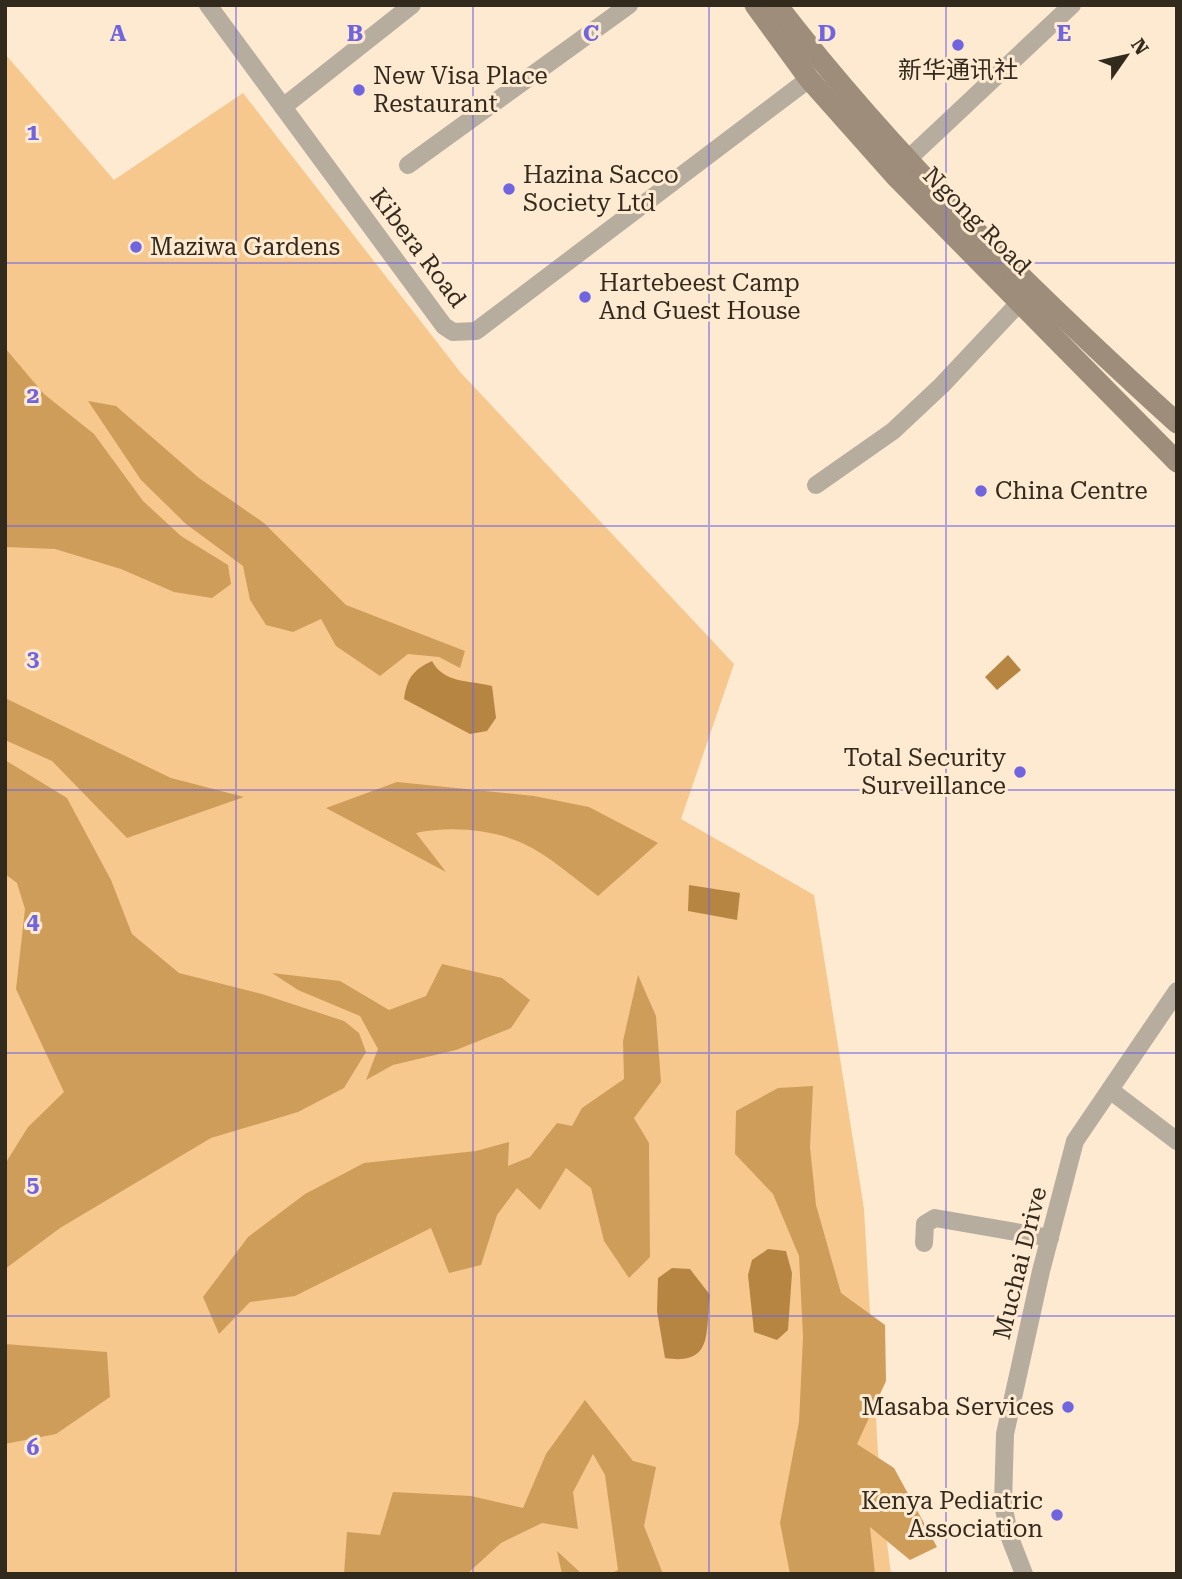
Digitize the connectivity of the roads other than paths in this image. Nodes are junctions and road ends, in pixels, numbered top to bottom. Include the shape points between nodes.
1 (208, 5) edge
2 (412, 5) edge
3 (629, 5) edge
4 (755, 5) edge
5 (777, 5) edge
6 (1072, 5) edge
7 (809, 79) junction
8 (283, 107) junction
9 (907, 160) junction
10 (408, 165) dead end
11 (1021, 301) junction
12 (1177, 423) edge
13 (1177, 462) edge
14 (816, 485) dead end
15 (1177, 991) edge
16 (1110, 1090) junction
17 (1177, 1141) edge
18 (1050, 1238) junction
19 (924, 1243) dead end
20 (1024, 1574) edge

1 - 8 street, Kibera Road
2 - 8 street
3 - 10 street
4 - 7 main road, Ngong Road
5 - 9 main road, Ngong Road
6 - 9 street
7 - 8 street, Kibera Road via 470,333 444,326
7 - 11 main road, Ngong Road via 897,178
9 - 12 main road, Ngong Road via 1057,313
11 - 13 main road, Ngong Road
11 - 14 street via 893,431
15 - 16 street, Muchai Drive
16 - 17 street
16 - 18 street, Muchai Drive via 1075,1141
18 - 19 street via 935,1218 925,1224
18 - 20 street, Muchai Drive via 1005,1434 1003,1504

